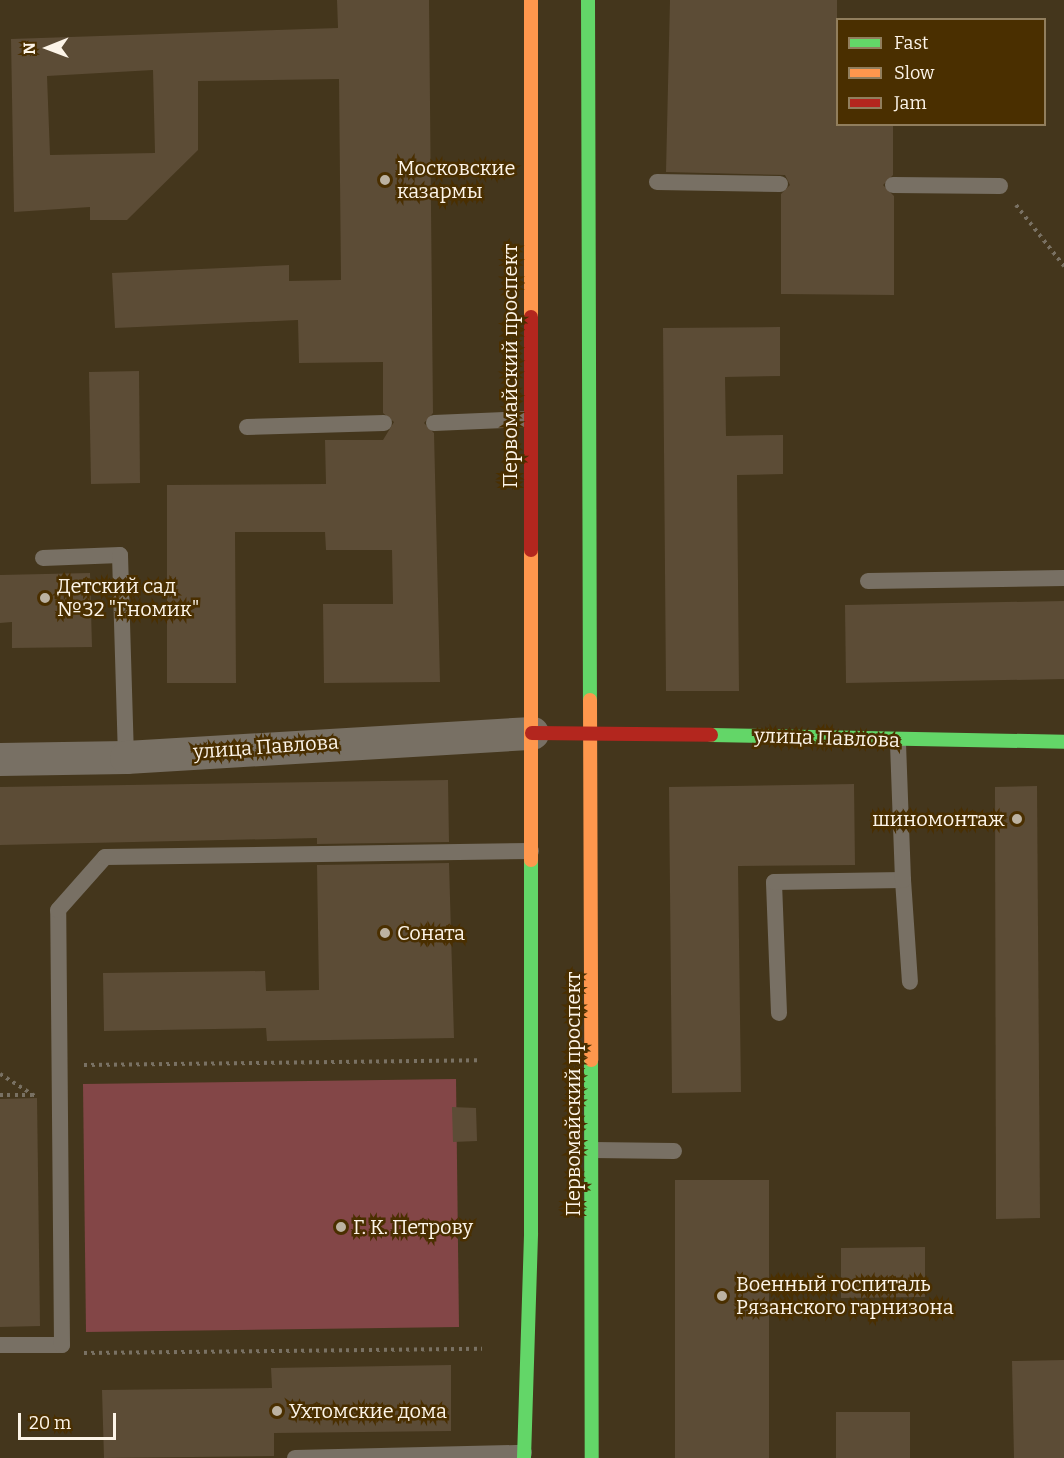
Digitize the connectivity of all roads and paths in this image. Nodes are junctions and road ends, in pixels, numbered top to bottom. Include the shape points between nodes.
1 (531, 0) edge
2 (588, 0) edge
3 (657, 182) dead end
4 (780, 184) dead end
5 (893, 185) dead end
6 (1000, 186) joint
7 (1064, 266) edge
8 (529, 419) junction
9 (384, 423) dead end
10 (434, 423) dead end
11 (247, 427) dead end
12 (44, 558) dead end
13 (1064, 578) edge
14 (868, 581) dead end
15 (590, 730) junction
16 (532, 733) junction
17 (898, 742) junction
18 (1064, 742) edge
19 (126, 757) junction
20 (0, 759) edge
21 (531, 851) junction
22 (903, 880) junction
23 (910, 982) dead end
24 (779, 1013) dead end
25 (479, 1060) dead end
26 (60, 1065) junction
27 (0, 1074) edge
28 (0, 1095) edge
29 (33, 1095) junction
30 (61, 1102) junction
31 (593, 1150) junction
32 (674, 1151) dead end
33 (0, 1345) edge
34 (62, 1345) junction
35 (482, 1349) dead end
36 (524, 1456) edge
37 (295, 1458) edge
38 (592, 1458) edge

1 - 8 main road, Первомайский проспект
2 - 15 main road, Первомайский проспект
3 - 4 lane
5 - 6 lane
6 - 7 path
8 - 10 lane
8 - 16 main road, Первомайский проспект
9 - 11 lane
12 - 19 lane via 120,555
13 - 14 lane
15 - 16 main road
15 - 17 main road, улица Павлова
15 - 31 main road, Первомайский проспект
16 - 19 street, улица Павлова
16 - 21 main road, Первомайский проспект
17 - 18 main road, улица Павлова
17 - 22 lane
19 - 20 street, улица Павлова
21 - 26 lane via 105,857 58,910
21 - 36 main road, Первомайский проспект via 531,1233
22 - 23 lane
22 - 24 lane via 774,882
25 - 26 path
26 - 30 lane
27 - 29 path
28 - 29 path
29 - 30 path
29 - 30 path
30 - 34 lane
31 - 32 lane
31 - 38 main road, Первомайский проспект
33 - 34 lane
34 - 35 path via 92,1356
36 - 37 lane

